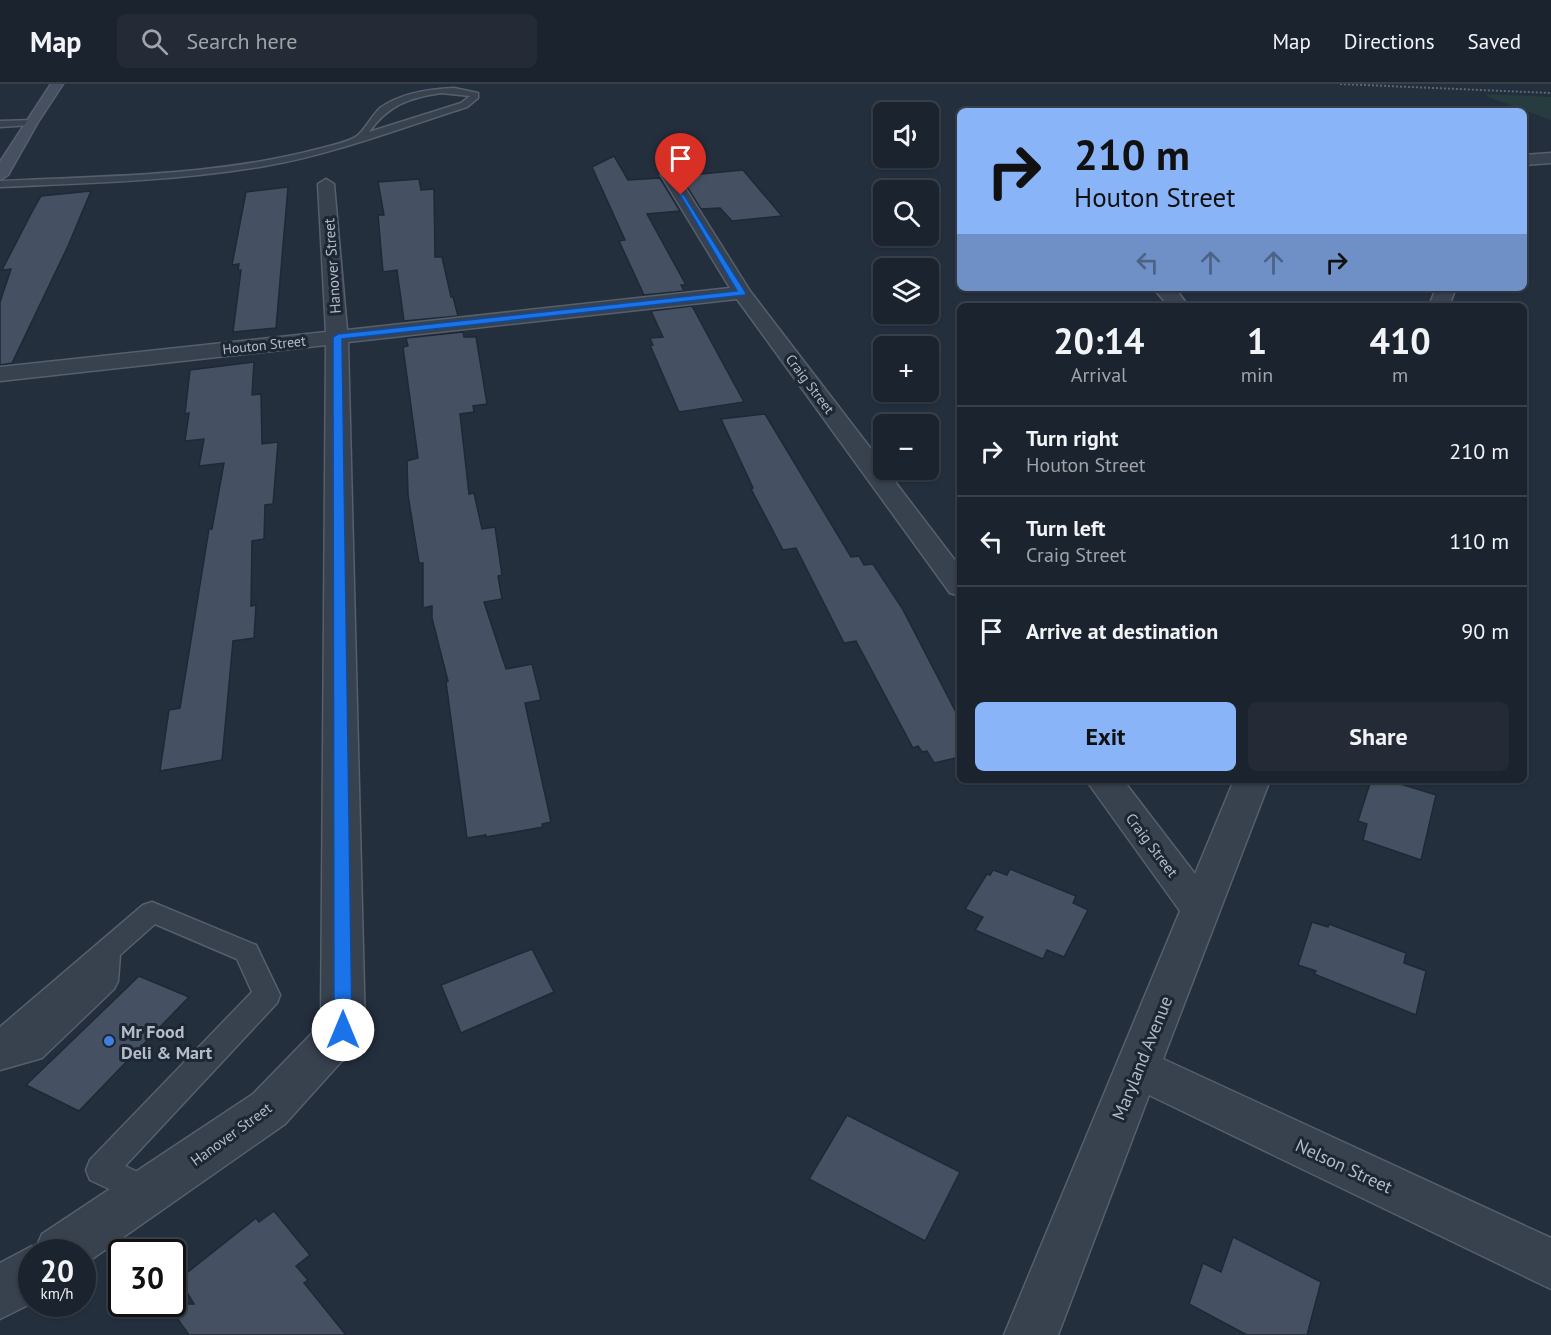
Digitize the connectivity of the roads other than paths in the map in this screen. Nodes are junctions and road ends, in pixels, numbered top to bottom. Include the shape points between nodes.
1 (57, 84) edge
2 (31, 122) junction
3 (0, 124) edge
4 (361, 137) junction
5 (1551, 158) edge
6 (1527, 160) edge
7 (0, 175) edge
8 (669, 175) dead end
9 (0, 184) edge
10 (326, 184) dead end
11 (1167, 291) edge
12 (742, 293) junction
13 (1176, 303) edge
14 (338, 337) junction
15 (0, 374) edge
16 (957, 577) edge
17 (1106, 783) edge
18 (1251, 783) edge
19 (1201, 910) junction
20 (107, 953) junction
21 (0, 1044) edge
22 (0, 1058) edge
23 (1137, 1068) junction
24 (148, 1192) junction
25 (79, 1239) edge
26 (1551, 1264) edge
27 (18, 1281) edge
28 (0, 1293) edge
29 (1031, 1335) edge

1 - 2 street
2 - 3 lane
2 - 7 street
4 - 4 lane via 464,105 475,95 460,89 444,89 408,98 382,110
4 - 9 lane via 299,157 228,169
5 - 6 street
8 - 12 street, Craig Street
10 - 14 street, Hanover Street
11 - 13 street
12 - 14 street, Houton Street
12 - 16 street, Craig Street
14 - 15 street, Houton Street
14 - 24 street, Hanover Street via 343,1030 269,1109
17 - 19 street, Craig Street
18 - 19 street, Maryland Avenue
19 - 23 street, Maryland Avenue
20 - 21 lane
20 - 22 lane via 105,981 32,1050
20 - 24 lane via 152,912 247,952 267,995 100,1170
23 - 26 street, Nelson Street
23 - 29 street, Maryland Avenue
24 - 25 street, Hanover Street
27 - 28 street

